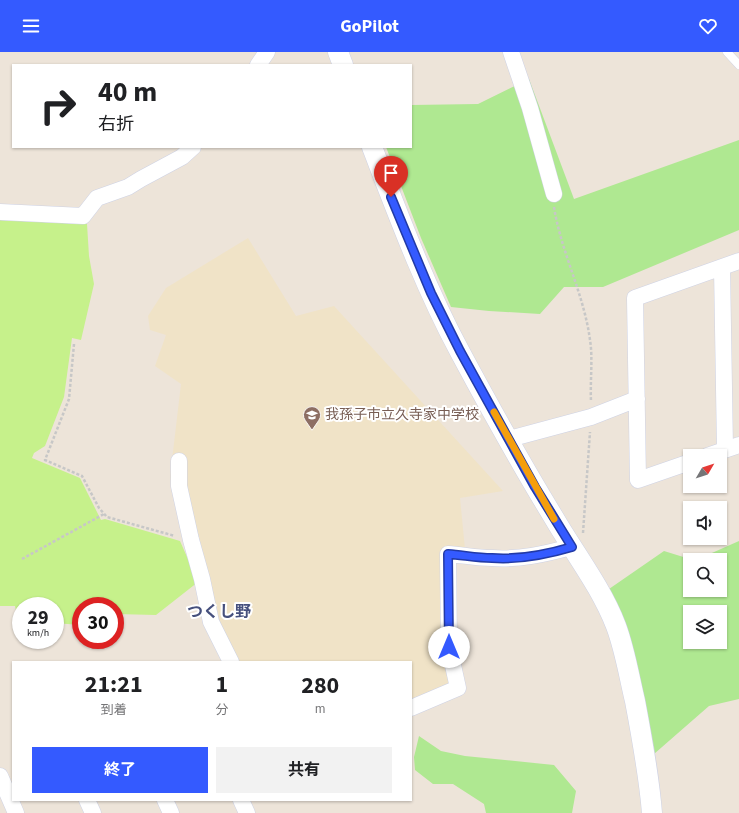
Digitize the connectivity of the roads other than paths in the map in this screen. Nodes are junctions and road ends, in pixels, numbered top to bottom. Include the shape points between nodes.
1 (267, 52) edge
2 (338, 52) edge
3 (511, 52) edge
4 (727, 52) edge
5 (259, 64) edge
6 (343, 64) edge
7 (739, 65) edge
8 (192, 148) edge
9 (372, 148) edge
10 (554, 194) road end
11 (0, 212) edge
12 (739, 261) edge
13 (722, 267) junction
14 (637, 399) junction
15 (509, 439) junction
16 (732, 447) edge
17 (179, 461) dead end
18 (683, 464) edge
19 (577, 554) junction
20 (230, 661) edge
21 (412, 708) edge
22 (0, 776) edge
23 (7, 797) edge
24 (87, 801) edge
25 (165, 801) edge
26 (241, 801) edge
27 (16, 813) edge
28 (93, 813) edge
29 (170, 813) edge
30 (247, 813) edge
31 (652, 813) edge

1 - 5 street
2 - 6 street
3 - 10 street
4 - 7 lane
8 - 11 street via 182,157 128,187 97,198 83,216
9 - 15 street via 431,293
12 - 13 street
13 - 14 street via 635,298
13 - 16 street
14 - 15 street via 591,417
14 - 18 street via 638,480
15 - 19 street via 535,487
17 - 20 street via 179,486 211,622
19 - 21 street via 491,558 448,554 449,647 458,688
19 - 31 street via 608,608 626,660 640,727
22 - 23 street
23 - 27 street
24 - 28 street
25 - 29 street
26 - 30 street

